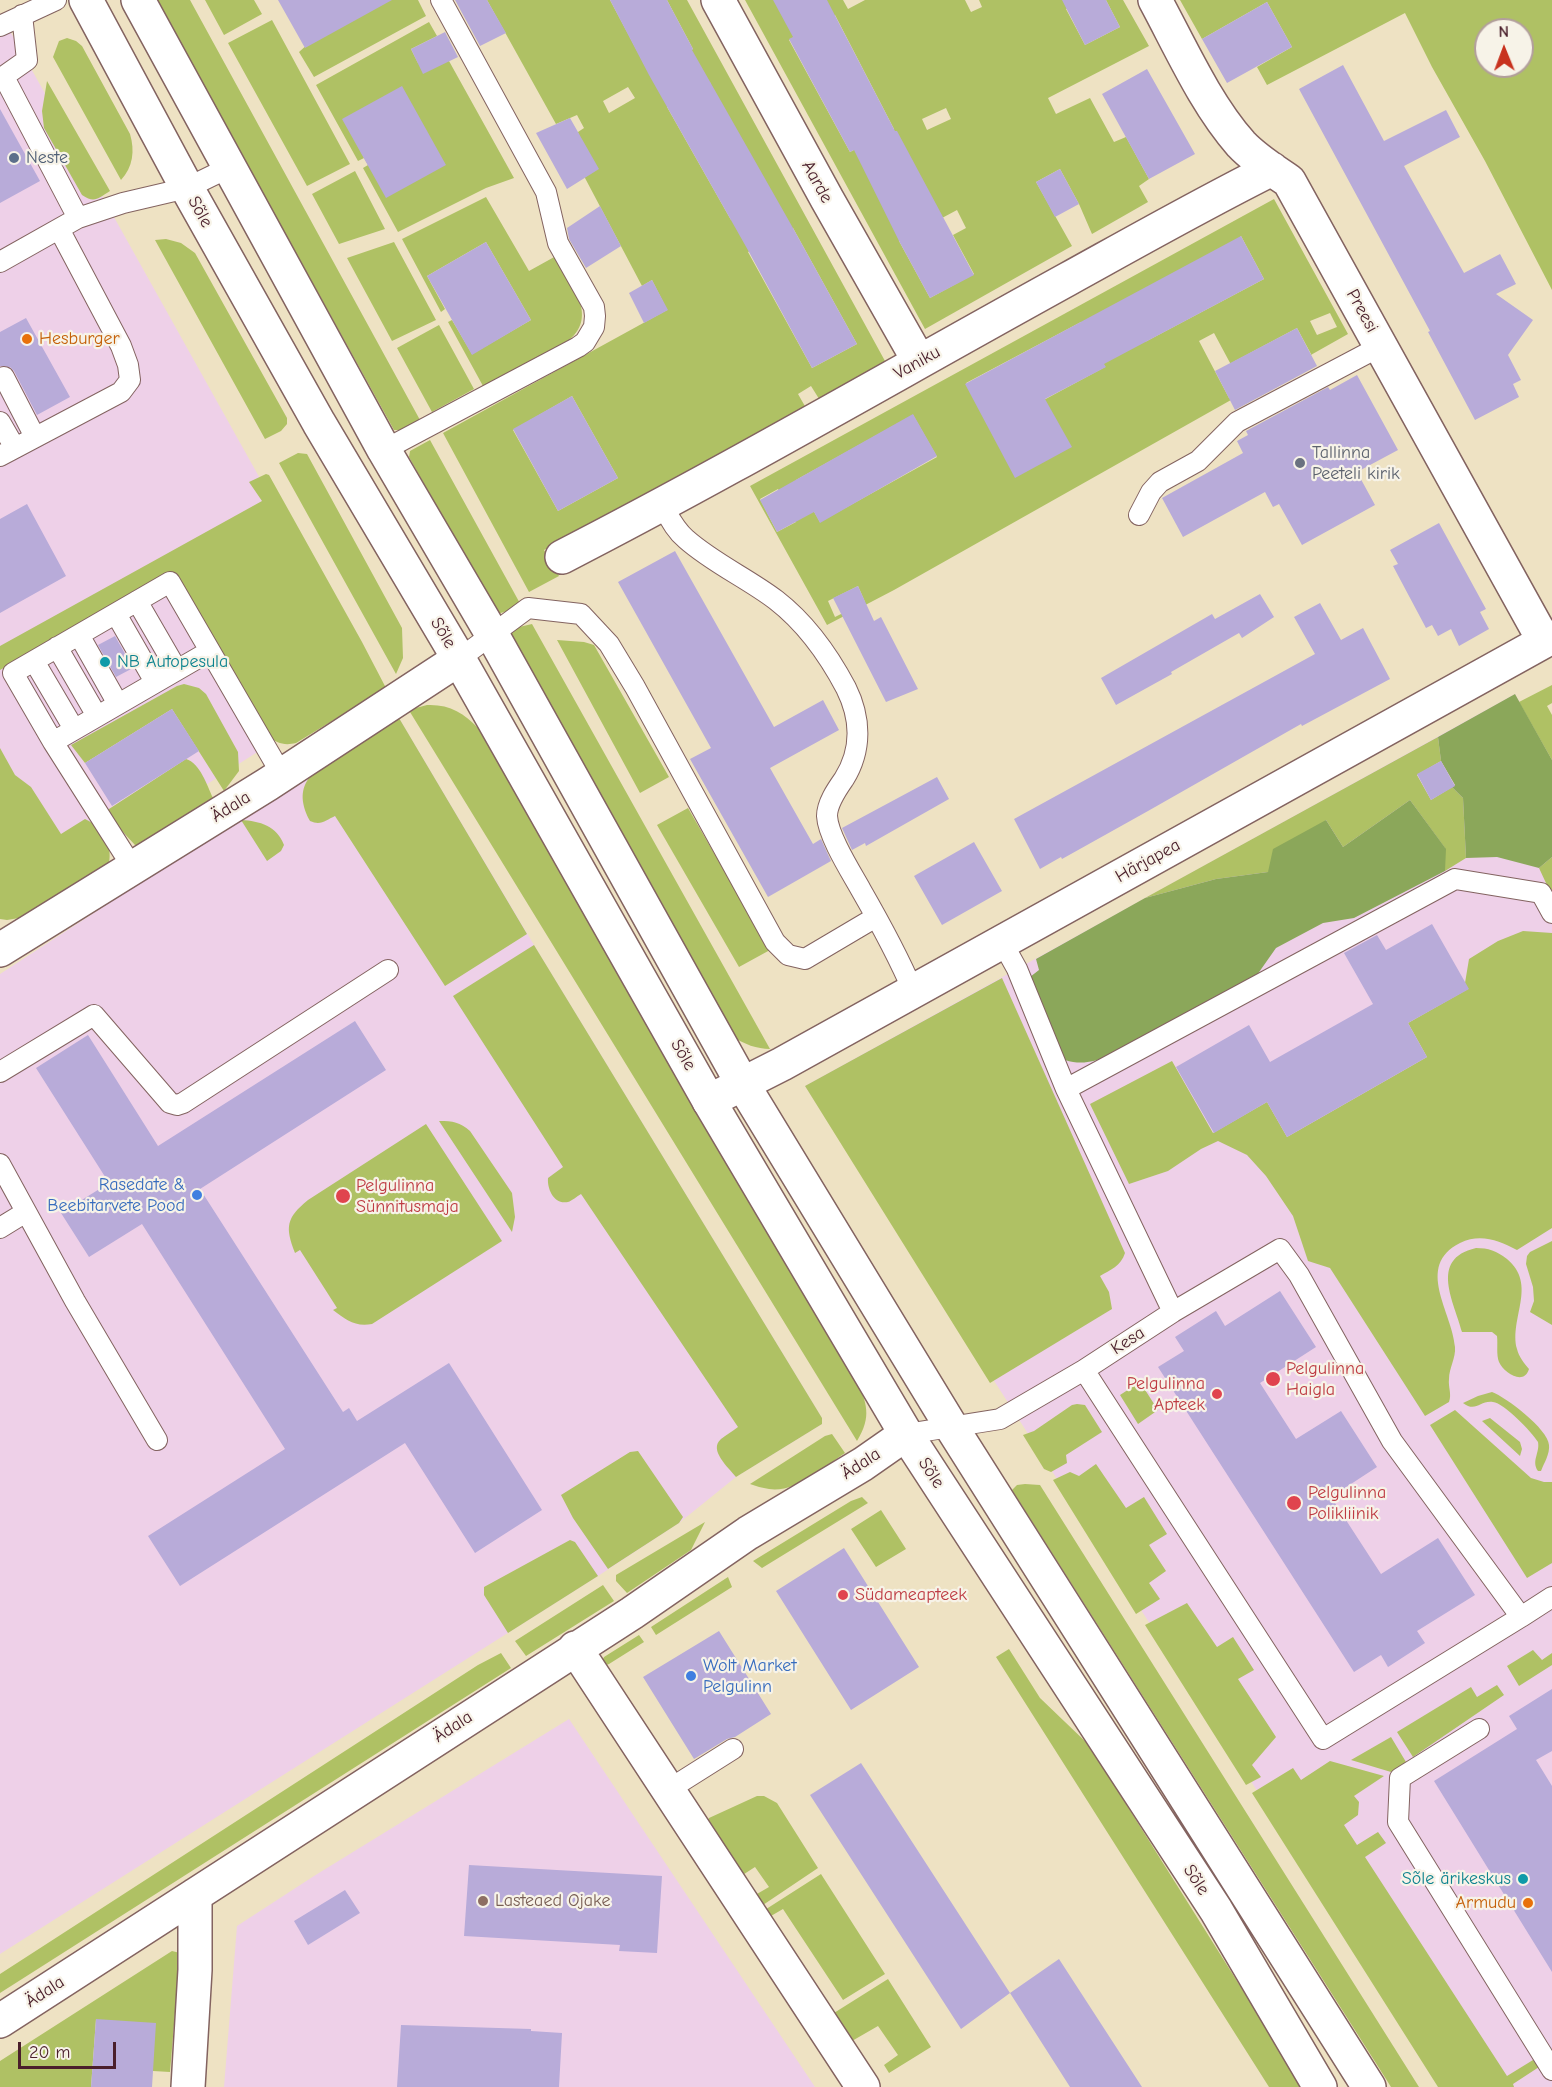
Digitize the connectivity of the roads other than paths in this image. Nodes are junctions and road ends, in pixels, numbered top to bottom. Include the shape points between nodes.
1 (56, 0) edge
2 (86, 0) edge
3 (138, 0) edge
4 (441, 0) edge
5 (718, 0) edge
6 (1155, 0) edge
7 (22, 15) junction
8 (0, 26) edge
9 (2, 78) edge
10 (230, 167) junction
11 (1272, 169) junction
12 (186, 188) junction
13 (78, 218) junction
14 (59, 229) junction
15 (0, 262) edge
16 (1381, 346) junction
17 (919, 362) junction
18 (4, 377) dead end
19 (0, 422) edge
20 (35, 437) junction
21 (384, 450) junction
22 (8, 452) edge
23 (662, 505) junction
24 (1139, 515) dead end
25 (562, 557) dead end
26 (137, 602) junction
27 (116, 614) junction
28 (79, 635) junction
29 (493, 636) junction
30 (1548, 639) edge
31 (57, 647) junction
32 (210, 651) junction
33 (459, 659) junction
34 (34, 661) junction
35 (177, 670) junction
36 (156, 682) junction
37 (118, 704) junction
38 (97, 716) junction
39 (74, 729) junction
40 (53, 742) junction
41 (282, 775) junction
42 (133, 868) junction
43 (1552, 913) edge
44 (876, 917) junction
45 (1002, 942) junction
46 (0, 950) edge
47 (388, 970) dead end
48 (913, 991) junction
49 (0, 1072) edge
50 (742, 1083) junction
51 (1066, 1089) junction
52 (709, 1101) junction
53 (0, 1164) edge
54 (26, 1212) junction
55 (0, 1228) edge
56 (1173, 1312) junction
57 (1083, 1370) junction
58 (952, 1428) junction
59 (906, 1434) junction
60 (157, 1440) dead end
61 (1552, 1597) edge
62 (1521, 1617) junction
63 (574, 1648) junction
64 (1479, 1729) dead end
65 (733, 1749) dead end
66 (668, 1790) junction
67 (195, 1895) junction
68 (0, 2021) edge
69 (1552, 2070) edge
70 (188, 2087) edge
71 (863, 2087) edge
72 (1320, 2087) edge
73 (1369, 2087) edge

1 - 7 lane
2 - 12 street, Sõle
3 - 10 street, Sõle
4 - 21 lane via 546,192 558,243 590,296 595,316 590,336 578,347
5 - 17 street, Aarde
6 - 11 street, Preesi via 1231,131
7 - 8 lane
7 - 9 lane via 27,60
9 - 13 lane
10 - 12 lane
10 - 21 street, Sõle
11 - 16 street, Preesi via 1290,181
11 - 17 street, Vaniku
12 - 13 lane
12 - 33 street, Sõle
13 - 14 lane
14 - 15 lane
14 - 20 lane via 120,346 130,380 121,392
16 - 24 lane via 1238,422 1198,461 1160,482
16 - 30 street, Preesi
17 - 23 street, Vaniku
18 - 20 lane
19 - 22 lane
20 - 22 lane
21 - 29 street, Sõle
23 - 25 street, Vaniku
23 - 44 lane via 685,538 776,600 803,624 824,650 847,691 858,722 859,742 827,816 837,846
26 - 27 lane
26 - 32 lane via 170,582
26 - 35 lane
27 - 28 lane
27 - 36 lane
28 - 31 lane
28 - 37 lane
29 - 33 lane
29 - 44 lane via 528,608 581,614 609,644 775,942 788,955 805,959
29 - 50 street, Sõle
30 - 45 street, Härjapea
31 - 34 lane
31 - 38 lane
32 - 35 lane
32 - 41 lane
33 - 41 street, Ädala
33 - 52 street, Sõle
34 - 39 lane
34 - 40 lane via 13,673
35 - 36 lane
36 - 37 lane
37 - 38 lane
38 - 39 lane
39 - 40 lane
40 - 42 lane
41 - 42 street, Ädala
42 - 46 street, Ädala
43 - 51 lane via 1541,893 1455,879
44 - 48 lane
45 - 48 street, Härjapea
45 - 51 lane
47 - 49 lane via 177,1105 170,1102 94,1015
48 - 50 street, Härjapea
50 - 52 street, Härjapea
50 - 58 street, Sõle
51 - 56 lane
52 - 59 street, Sõle
53 - 54 lane
54 - 55 lane
54 - 60 lane
56 - 57 lane, Kesa
56 - 62 lane, Kesa via 1280,1249 1299,1275 1392,1441
57 - 58 lane, Kesa via 1000,1419
57 - 62 lane via 1323,1739
58 - 59 lane, Kesa
58 - 73 street, Sõle
59 - 63 street, Ädala
59 - 72 street, Sõle via 1216,1910
61 - 62 lane
63 - 66 street
63 - 67 street, Ädala
64 - 69 lane via 1400,1778 1398,1822
65 - 66 lane
66 - 71 street
67 - 68 street, Ädala
67 - 70 street

